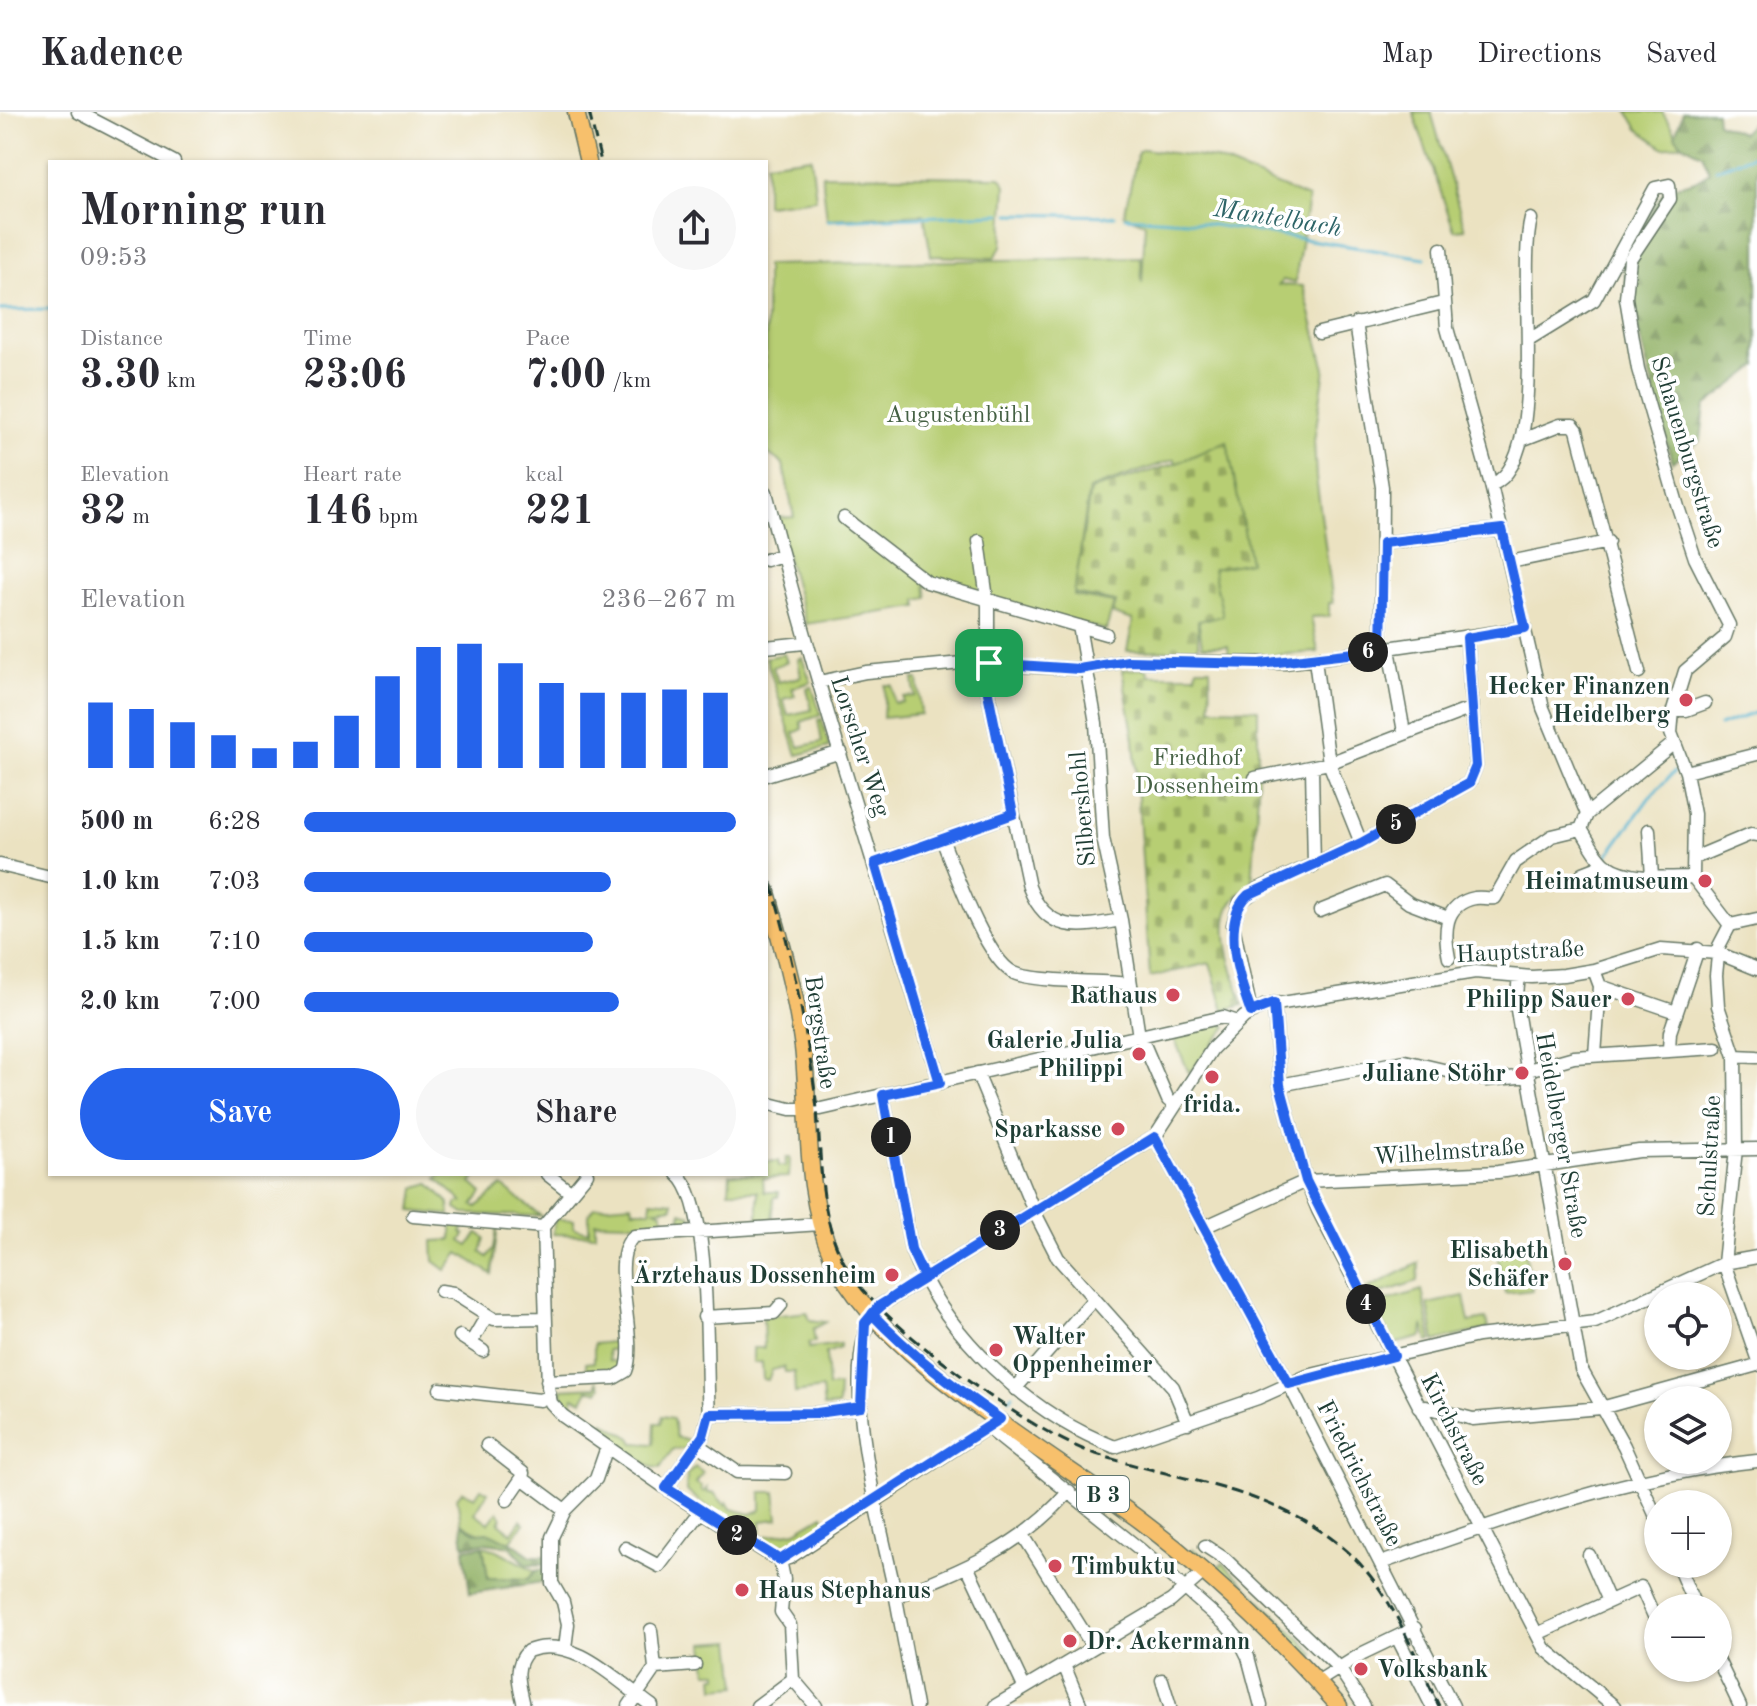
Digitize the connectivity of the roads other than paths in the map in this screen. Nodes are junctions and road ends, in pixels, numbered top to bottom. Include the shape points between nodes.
1 (78, 112) edge
2 (576, 112) edge
3 (170, 160) edge
4 (588, 160) edge
5 (1531, 219) dead end
6 (1441, 249) dead end
7 (1443, 303) junction
8 (1356, 323) junction
9 (1319, 333) dead end
10 (1529, 340) junction
11 (1524, 439) junction
12 (1491, 485) junction
13 (768, 500) edge
14 (844, 518) dead end
15 (1502, 529) junction
16 (979, 541) dead end
17 (1608, 542) junction
18 (1383, 543) junction
19 (782, 555) junction
20 (768, 559) edge
21 (1510, 562) junction
22 (986, 599) junction
23 (1079, 626) junction
24 (1525, 628) junction
25 (1106, 634) dead end
26 (1467, 638) junction
27 (804, 643) junction
28 (768, 647) edge
29 (1385, 649) junction
30 (1315, 660) junction
31 (989, 663) junction
32 (1639, 672) dead end
33 (1086, 674) junction
34 (819, 682) junction
35 (1705, 703) dead end
36 (1472, 708) junction
37 (1673, 710) junction
38 (1404, 732) junction
39 (1674, 743) junction
40 (841, 752) junction
41 (1751, 756) edge
42 (1329, 763) junction
43 (1312, 768) junction
44 (1686, 772) junction
45 (768, 774) edge
46 (1255, 778) dead end
47 (1013, 814) junction
48 (1587, 814) junction
49 (1581, 829) junction
50 (1649, 830) dead end
51 (1757, 835) edge
52 (942, 839) junction
53 (1361, 843) junction
54 (1694, 858) junction
55 (875, 863) junction
56 (1606, 864) junction
57 (0, 865) edge
58 (1314, 866) junction
59 (1583, 873) dead end
60 (48, 877) edge
61 (1652, 877) junction
62 (1693, 877) junction
63 (768, 897) edge
64 (1320, 911) dead end
65 (1448, 918) junction
66 (1757, 919) edge
67 (1121, 920) junction
68 (1730, 925) junction
69 (1698, 949) junction
70 (1718, 953) junction
71 (1451, 968) junction
72 (1757, 969) edge
73 (1594, 970) junction
74 (1519, 976) junction
75 (1131, 984) junction
76 (1600, 986) junction
77 (1274, 1003) junction
78 (1251, 1012) junction
79 (1676, 1012) junction
80 (1238, 1022) junction
81 (1140, 1036) junction
82 (1716, 1048) dead end
83 (1669, 1049) junction
84 (1734, 1052) junction
85 (1595, 1055) junction
86 (1757, 1057) edge
87 (977, 1073) junction
88 (1529, 1073) junction
89 (940, 1083) junction
90 (1280, 1085) junction
91 (883, 1095) junction
92 (768, 1103) edge
93 (1175, 1105) junction
94 (808, 1110) junction
95 (1155, 1137) junction
96 (1736, 1149) junction
97 (1757, 1149) edge
98 (1547, 1166) junction
99 (550, 1176) edge
100 (585, 1176) edge
101 (678, 1176) edge
102 (1306, 1181) junction
103 (570, 1192) junction
104 (1034, 1211) junction
105 (413, 1216) dead end
106 (821, 1224) junction
107 (543, 1227) junction
108 (1202, 1228) junction
109 (701, 1232) junction
110 (1757, 1257) edge
111 (1724, 1263) junction
112 (924, 1277) junction
113 (441, 1291) dead end
114 (1093, 1300) junction
115 (781, 1305) dead end
116 (872, 1314) junction
117 (486, 1317) junction
118 (704, 1317) junction
119 (544, 1318) junction
120 (1572, 1326) junction
121 (483, 1351) dead end
122 (1394, 1356) junction
123 (1757, 1358) edge
124 (1757, 1365) edge
125 (547, 1381) junction
126 (1289, 1384) junction
127 (440, 1389) dead end
128 (1015, 1389) junction
129 (549, 1396) junction
130 (861, 1407) junction
131 (1419, 1408) junction
132 (1601, 1408) junction
133 (709, 1414) junction
134 (994, 1423) junction
135 (1188, 1423) junction
136 (487, 1445) dead end
137 (698, 1445) junction
138 (607, 1447) junction
139 (1757, 1461) edge
140 (785, 1473) dead end
141 (522, 1478) junction
142 (1642, 1483) junction
143 (666, 1488) junction
144 (1645, 1490) edge
145 (1069, 1491) junction
146 (507, 1500) dead end
147 (873, 1502) junction
148 (565, 1510) junction
149 (700, 1512) junction
150 (1481, 1528) junction
151 (1023, 1535) junction
152 (1205, 1546) dead end
153 (625, 1548) dead end
154 (1589, 1555) dead end
155 (780, 1560) junction
156 (1381, 1563) junction
157 (968, 1568) junction
158 (1205, 1571) junction
159 (1187, 1589) junction
160 (1644, 1594) edge
161 (896, 1596) junction
162 (1609, 1601) junction
163 (1415, 1628) junction
164 (651, 1630) dead end
165 (1537, 1634) junction
166 (1397, 1637) junction
167 (1093, 1647) junction
168 (565, 1648) junction
169 (695, 1665) dead end
170 (1064, 1665) junction
171 (655, 1668) junction
172 (793, 1679) junction
173 (1162, 1680) dead end
174 (1729, 1682) edge
175 (1331, 1685) edge
176 (1024, 1687) junction
177 (633, 1701) edge
178 (524, 1706) edge
179 (652, 1706) edge
180 (757, 1706) edge
181 (816, 1706) edge
182 (916, 1706) edge
183 (995, 1706) edge
184 (1081, 1706) edge
185 (1170, 1706) edge
186 (1261, 1706) edge
187 (1364, 1706) edge
188 (1432, 1706) edge
189 (1453, 1706) edge
190 (1614, 1706) edge
191 (1740, 1706) edge

1 - 3 street
2 - 4 main road
5 - 10 street via 1524,263
6 - 7 street
7 - 8 street
7 - 12 street via 1452,354
8 - 9 street
8 - 18 street via 1382,487
10 - 11 street
10 - 37 street, Schauenburgstraße via 1594,300 1655,188 1666,184 1670,199 1630,259 1626,298 1638,369 1678,507 1695,558 1729,625 1725,637 1685,671
11 - 12 street via 1515,464
11 - 17 street via 1573,425
12 - 15 street
13 - 19 street, Lorscher Weg
14 - 22 street via 917,576
15 - 18 street
15 - 21 street
16 - 22 street
17 - 21 street
17 - 32 street
18 - 29 street
19 - 20 street
19 - 27 street, Lorscher Weg
21 - 24 street
22 - 23 street
22 - 31 street
23 - 25 street
23 - 33 street, Silbershohl
24 - 26 street
24 - 48 street via 1543,708
26 - 29 street
26 - 36 street
27 - 28 street
27 - 34 street, Lorscher Weg
29 - 30 street
29 - 38 street
30 - 33 street via 1128,661
30 - 42 street
31 - 33 street
31 - 34 street via 921,665
31 - 47 street via 988,693
33 - 67 street, Silbershohl via 1098,745 1103,838
34 - 40 street, Lorscher Weg
35 - 37 street
36 - 38 street
36 - 53 street via 1476,766 1469,783
37 - 39 street, Schauenburgstraße
38 - 42 street
39 - 44 street, Schauenburgstraße
39 - 48 street
40 - 45 street
40 - 55 street, Lorscher Weg
41 - 44 street
42 - 43 street
42 - 53 street
43 - 46 street
43 - 58 street
44 - 54 street, Schauenburgstraße via 1694,814
47 - 52 street
47 - 67 street via 1029,887 1046,915 1069,925
48 - 49 street
49 - 56 street
49 - 65 street via 1552,836 1516,861 1493,899 1469,900
50 - 61 street
51 - 54 street
52 - 55 street
52 - 75 street via 968,902 1005,967 1031,977
53 - 58 street
54 - 62 street, Schauenburgstraße
55 - 89 street, Lorscher Weg
56 - 59 street
56 - 61 street
57 - 60 street
58 - 78 street via 1248,895 1236,910 1234,938
61 - 62 street
62 - 68 street
63 - 94 main road, Bergstraße / B 3 via 799,1024
64 - 65 street via 1385,885 1409,903
65 - 71 street
66 - 68 street
67 - 75 street, Silbershohl
68 - 70 street
69 - 70 street, Hauptstraße
69 - 73 street, Hauptstraße via 1661,949
69 - 79 street
70 - 72 street, Hauptstraße
70 - 84 street, Schulstraße via 1718,1006
71 - 74 street, Hauptstraße
71 - 77 street, Hauptstraße
73 - 74 street, Hauptstraße
73 - 76 street
74 - 88 street, Heidelberger Straße via 1516,1004
75 - 81 street, Silbershohl
76 - 79 street
76 - 85 street
77 - 78 street, Hauptstraße
77 - 90 street, Kirchstraße
78 - 80 street, Hauptstraße
79 - 83 street
80 - 81 street via 1223,1017
80 - 93 street, Hauptstraße via 1203,1060
81 - 87 street
81 - 93 street, Silbershohl
82 - 83 street
83 - 85 street
84 - 86 street
84 - 96 street, Schulstraße
85 - 88 street via 1568,1057
87 - 89 street
87 - 104 street
88 - 90 street via 1486,1080 1405,1061
88 - 98 street, Heidelberger Straße
89 - 91 street
90 - 102 street, Kirchstraße
91 - 94 street
91 - 112 street via 911,1249
92 - 94 street
93 - 95 street, Hauptstraße
94 - 106 main road, Bergstraße / B 3
95 - 104 street
95 - 108 street, Friedrichstraße
96 - 97 street, Wilhelmstraße
96 - 98 street, Wilhelmstraße via 1634,1151
96 - 111 street, Schulstraße
98 - 102 street, Wilhelmstraße
98 - 120 street, Heidelberger Straße
99 - 103 street
100 - 103 street
101 - 109 street via 689,1191
102 - 108 street, Wilhelmstraße
102 - 122 street, Kirchstraße
103 - 107 street
104 - 112 street
104 - 114 street via 1058,1258
105 - 107 street
106 - 109 street
106 - 116 main road, Bergstraße / B 3 via 843,1278
107 - 119 street
108 - 126 street, Friedrichstraße
109 - 118 street
109 - 125 street via 638,1234 627,1243 626,1371 614,1378
110 - 111 street
111 - 120 street via 1662,1288 1613,1316
111 - 123 street, Schulstraße
112 - 116 street
112 - 128 street via 960,1330
113 - 117 street via 453,1293
114 - 128 street
114 - 135 street via 1173,1387
115 - 118 street via 770,1314
116 - 130 street via 865,1323 862,1348
116 - 134 main road, B 3
117 - 119 street
117 - 121 street via 466,1339
118 - 133 street
119 - 125 street
120 - 122 street via 1494,1334
120 - 132 street, Heidelberger Straße via 1581,1369
122 - 126 street
122 - 131 street, Kirchstraße
124 - 132 street
125 - 129 street
126 - 135 street
126 - 156 street, Friedrichstraße
127 - 129 street via 540,1400
128 - 135 street via 1044,1411 1115,1447
129 - 138 street via 563,1416
130 - 133 street
130 - 147 street
131 - 132 street via 1473,1419
131 - 150 street, Kirchstraße
132 - 142 street, Heidelberger Straße
133 - 137 street
134 - 145 street
134 - 147 street
134 - 158 main road, B 3
136 - 141 street via 523,1473
137 - 140 street via 737,1472
137 - 143 street
138 - 143 street
138 - 148 street via 596,1479
139 - 142 street
141 - 146 street
141 - 148 street
142 - 144 street, Heidelberger Straße
142 - 150 street
143 - 149 street
145 - 151 street
145 - 159 street
147 - 155 street
147 - 161 street
148 - 168 street via 552,1537 550,1560 554,1590 566,1613
149 - 153 street via 659,1566
149 - 155 street
150 - 156 street
150 - 165 street, Kirchstraße
151 - 157 street
151 - 167 street
152 - 175 street via 1225,1559
154 - 162 street
155 - 172 street via 781,1612 790,1625
156 - 163 street, Friedrichstraße
157 - 161 street
157 - 176 street
158 - 159 street
158 - 175 main road, B 3
159 - 167 street
159 - 186 street via 1240,1641
160 - 162 street via 1641,1587
161 - 182 street
162 - 165 street
163 - 166 street
163 - 189 street, Friedrichstraße
164 - 171 street
165 - 190 street, Kirchstraße via 1550,1655
166 - 175 street
166 - 188 street
167 - 170 street
168 - 177 street
168 - 178 street via 545,1646 524,1655 517,1674
169 - 171 street
170 - 176 street
170 - 184 street
171 - 177 street
172 - 180 street
172 - 181 street
173 - 185 street
174 - 191 street
175 - 187 street
176 - 183 street
177 - 179 street

